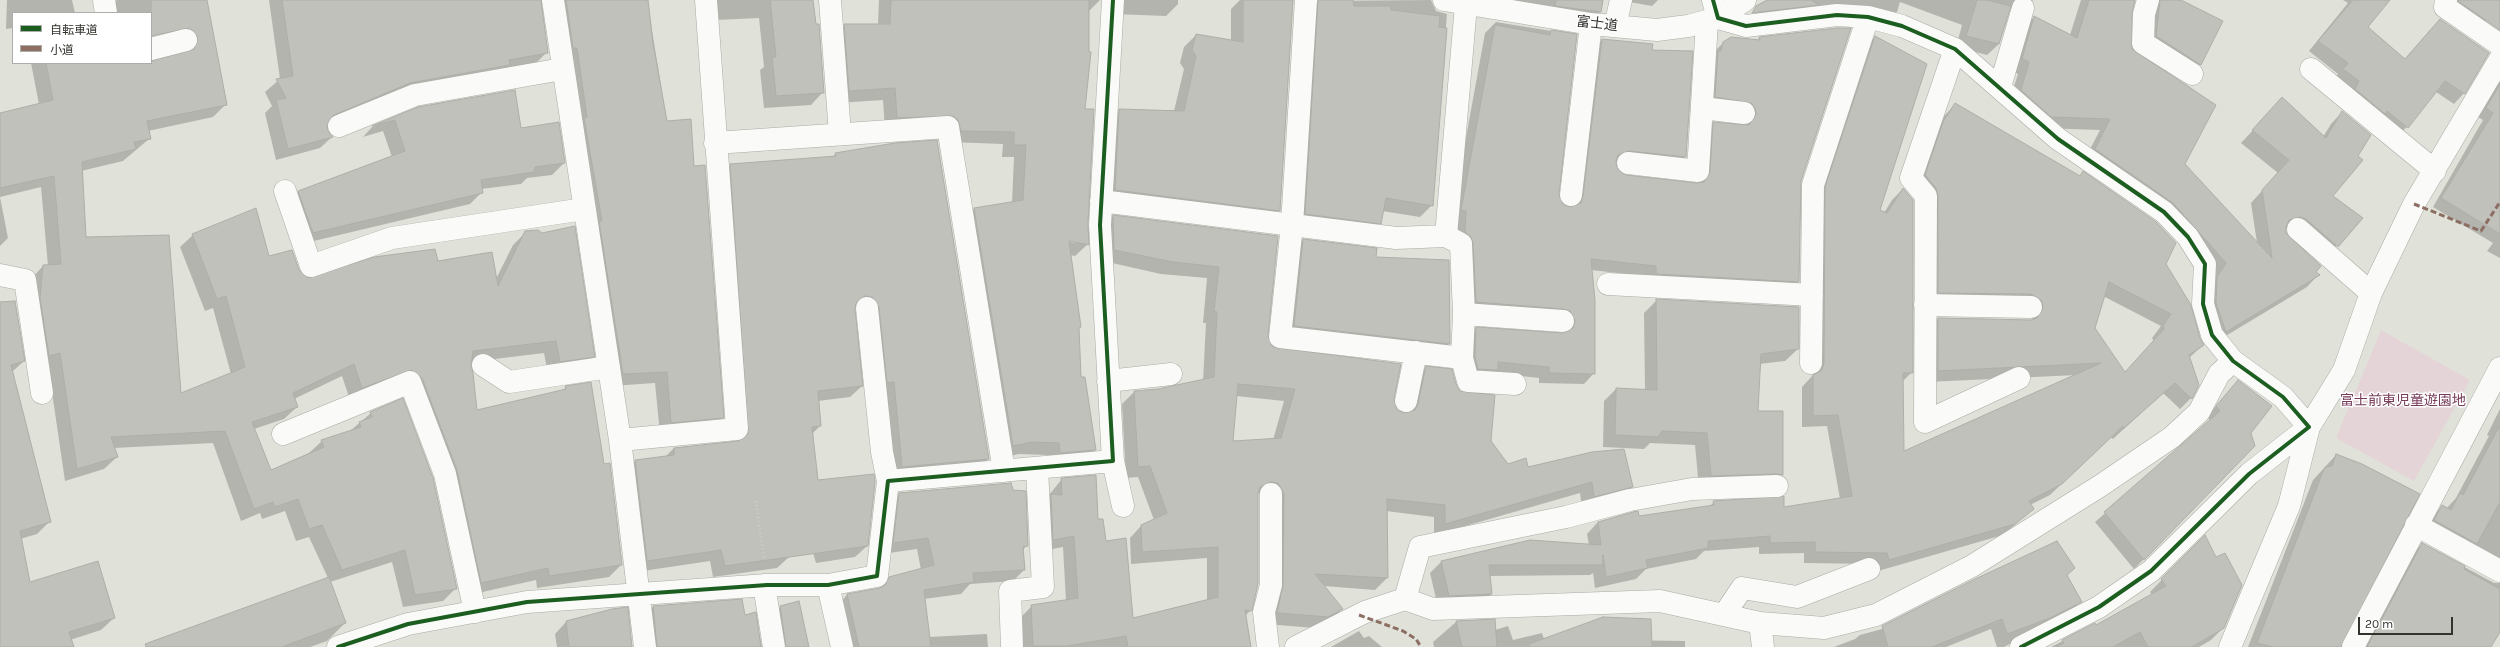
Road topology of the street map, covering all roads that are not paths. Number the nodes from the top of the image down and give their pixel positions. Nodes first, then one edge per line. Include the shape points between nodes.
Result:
1 (104, 0) edge
2 (553, 0) edge
3 (706, 0) edge
4 (830, 0) edge
5 (1113, 0) edge
6 (1306, 0) edge
7 (1621, 0) edge
8 (1745, 0) edge
9 (2148, 0) edge
10 (2446, 0) edge
11 (1450, 1) edge
12 (1506, 5) edge
13 (2023, 8) dead end
14 (106, 12) edge
15 (1712, 13) edge
16 (1868, 17) junction
17 (1591, 24) junction
18 (1615, 26) junction
19 (186, 40) dead end
20 (2500, 45) edge
21 (152, 49) edge
22 (1955, 49) junction
23 (2500, 59) edge
24 (562, 69) junction
25 (2311, 69) dead end
26 (2192, 74) dead end
27 (2000, 87) junction
28 (1702, 108) junction
29 (1744, 113) dead end
30 (339, 126) dead end
31 (840, 134) junction
32 (715, 143) junction
33 (1628, 163) dead end
34 (2435, 171) junction
35 (285, 191) dead end
36 (1571, 196) dead end
37 (1101, 201) junction
38 (584, 208) junction
39 (1292, 225) junction
40 (2298, 229) dead end
41 (1446, 236) junction
42 (0, 275) edge
43 (1608, 284) dead end
44 (2371, 293) junction
45 (1812, 295) junction
46 (1925, 305) junction
47 (2031, 307) dead end
48 (867, 308) dead end
49 (1464, 314) junction
50 (1563, 321) dead end
51 (1416, 352) junction
52 (1462, 358) junction
53 (2233, 361) junction
54 (1811, 363) dead end
55 (483, 365) dead end
56 (609, 367) junction
57 (2500, 368) edge
58 (1171, 374) dead end
59 (2019, 378) dead end
60 (1108, 381) junction
61 (1516, 384) dead end
62 (42, 394) dead end
63 (1406, 401) dead end
64 (2309, 427) junction
65 (283, 434) dead end
66 (620, 440) junction
67 (1113, 461) junction
68 (1037, 469) junction
69 (1004, 471) junction
70 (888, 481) junction
71 (1777, 486) dead end
72 (1271, 494) dead end
73 (1123, 506) dead end
74 (2416, 525) junction
75 (1869, 569) dead end
76 (2500, 571) edge
77 (766, 585) junction
78 (828, 585) junction
79 (639, 593) junction
80 (1405, 599) junction
81 (475, 612) junction
82 (1724, 615) junction
83 (1760, 623) junction
84 (338, 647) edge
85 (645, 647) edge
86 (774, 647) edge
87 (842, 647) edge
88 (1012, 647) edge
89 (1268, 647) edge
90 (1296, 647) edge
91 (1763, 647) edge
92 (2021, 647) edge
93 (2230, 647) edge
94 (2353, 647) edge

1 - 14 street
2 - 24 street
3 - 32 street
4 - 31 street
5 - 37 street
6 - 39 street
7 - 18 street
8 - 15 street, 富士道
9 - 26 street via 2144,14 2143,43
10 - 20 street via 2445,6
11 - 12 street, 富士道
11 - 41 street
12 - 17 street, 富士道
13 - 27 street
15 - 16 street via 1746,26 1837,15
15 - 18 street, 富士道 via 1657,30
15 - 28 street
16 - 22 street via 1902,26
16 - 45 street via 1812,185
17 - 18 street, 富士道
17 - 36 street
19 - 21 street
22 - 27 street
22 - 46 street via 1911,178 1926,196
23 - 34 street
24 - 30 street via 415,95
24 - 38 street
25 - 34 street
27 - 53 street via 2058,139 2164,212 2188,237 2205,264 2203,304 2212,335
28 - 29 street
28 - 33 street via 1698,171
31 - 32 street
31 - 69 street via 948,127
32 - 66 street via 737,429
34 - 44 street via 2414,204
35 - 38 street via 311,266 392,238
37 - 39 street
37 - 60 street
38 - 56 street
39 - 41 street via 1396,238
39 - 51 street via 1280,337
40 - 44 street
41 - 49 street via 1460,244
42 - 62 street via 25,280
43 - 45 street
44 - 64 street via 2344,370
45 - 54 street
46 - 47 street
46 - 59 street via 1925,422
48 - 70 street via 882,452
49 - 50 street
49 - 52 street
51 - 52 street
51 - 63 street
52 - 61 street via 1468,381
53 - 64 street via 2283,397
53 - 83 street via 2219,374 2199,412 2172,437 2100,486 1972,566 1876,615 1824,628
55 - 56 street via 509,382
56 - 66 street
57 - 74 street
58 - 60 street
60 - 67 street
64 - 92 street via 2249,474 2151,571 2099,607
64 - 93 street via 2289,506
65 - 81 street via 410,382 445,474
66 - 79 street
67 - 68 street
67 - 73 street
68 - 69 street
68 - 88 street via 1044,587 1010,591
69 - 70 street
70 - 78 street via 877,576
71 - 80 street via 1692,489 1420,547
72 - 89 street via 1271,585 1264,612
74 - 76 street
74 - 94 street
75 - 82 street via 1797,597 1742,588
77 - 78 street
77 - 79 street
77 - 86 street
78 - 87 street
79 - 81 street via 527,602
79 - 85 street
80 - 82 street via 1433,609 1660,601
80 - 90 street via 1365,612
81 - 84 street via 408,624
82 - 83 street
83 - 91 street

